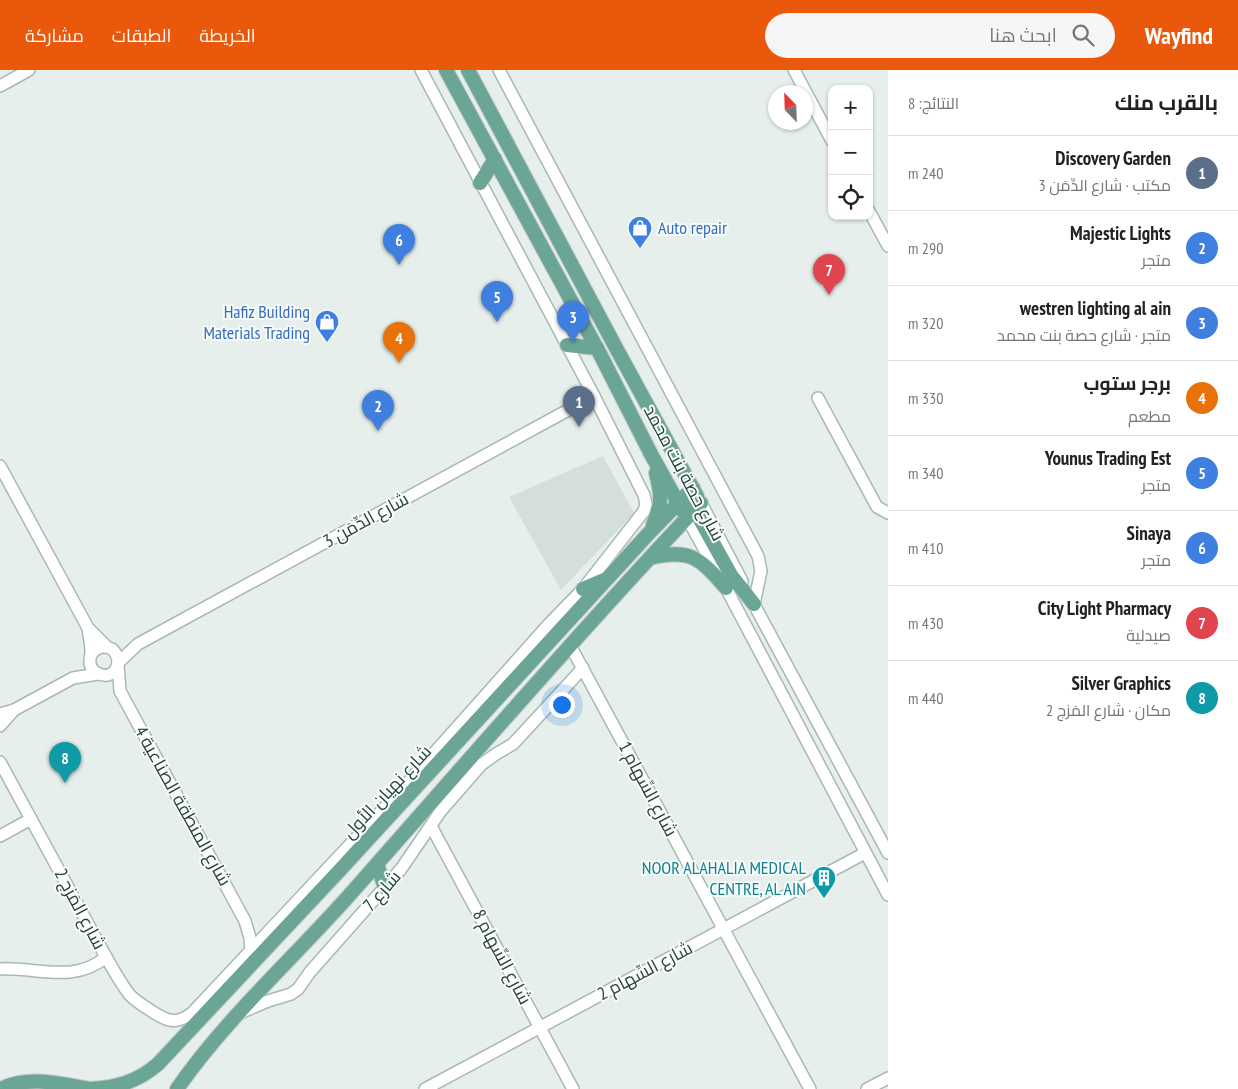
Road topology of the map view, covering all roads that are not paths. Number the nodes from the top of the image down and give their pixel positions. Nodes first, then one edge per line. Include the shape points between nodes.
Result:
1 (29, 70) edge
2 (421, 70) edge
3 (446, 70) edge
4 (468, 70) edge
5 (499, 70) edge
6 (794, 70) edge
7 (0, 86) edge
8 (828, 134) edge
9 (495, 159) junction
10 (480, 183) junction
11 (873, 218) edge
12 (888, 246) edge
13 (566, 345) junction
14 (597, 348) junction
15 (594, 396) junction
16 (818, 398) dead end
17 (626, 404) junction
18 (652, 456) junction
19 (0, 466) edge
20 (686, 496) junction
21 (694, 511) junction
22 (888, 513) edge
23 (650, 532) junction
24 (650, 558) junction
25 (607, 579) junction
26 (726, 588) junction
27 (583, 589) junction
28 (754, 604) junction
29 (88, 628) junction
30 (138, 644) junction
31 (108, 647) junction
32 (571, 647) junction
33 (91, 656) junction
34 (118, 664) junction
35 (583, 668) junction
36 (99, 674) junction
37 (74, 678) junction
38 (120, 691) junction
39 (14, 710) junction
40 (0, 714) edge
41 (0, 726) edge
42 (0, 762) edge
43 (31, 819) junction
44 (431, 826) junction
45 (0, 836) edge
46 (865, 852) junction
47 (888, 853) edge
48 (377, 864) junction
49 (385, 888) junction
50 (888, 895) edge
51 (245, 921) junction
52 (274, 925) junction
53 (724, 929) junction
54 (251, 950) junction
55 (106, 957) junction
56 (0, 969) edge
57 (240, 1013) junction
58 (190, 1015) junction
59 (540, 1028) junction
60 (175, 1047) junction
61 (888, 1078) edge
62 (0, 1079) edge
63 (27, 1081) junction
64 (1, 1089) edge
65 (89, 1089) edge
66 (177, 1089) edge
67 (425, 1089) edge
68 (573, 1089) edge
69 (810, 1089) edge
70 (868, 1089) edge

1 - 7 street
2 - 10 street
3 - 9 main road, شارع حصة بنت محمد
4 - 20 main road, شارع حصة بنت محمد via 615,346
5 - 28 street via 758,556 761,571
6 - 8 street
9 - 10 main road
9 - 14 main road, شارع حصة بنت محمد
10 - 13 street
11 - 12 street
13 - 14 main road
13 - 15 street
14 - 17 main road, شارع حصة بنت محمد
15 - 27 street via 646,504 642,514
15 - 30 street, شارع الدِّمَن 3
16 - 22 street via 877,507
17 - 18 main road, شارع حصة بنت محمد
17 - 20 main road via 644,421
18 - 20 main road, شارع حصة بنت محمد
18 - 23 main road via 661,497
19 - 29 street
20 - 21 main road, شارع حصة بنت محمد
20 - 21 main road via 687,505
20 - 23 main road, شارع نهيان الأول
21 - 24 main road
21 - 26 street, شارع حصة بنت محمد
21 - 28 main road via 731,576
23 - 25 main road, شارع نهيان الأول
24 - 26 main road via 677,554 690,556 701,562
24 - 32 main road
25 - 27 main road
25 - 60 main road, شارع نهيان الأول
26 - 46 street, شارع حصة بنت محمد
27 - 52 street
28 - 47 street
29 - 31 street
29 - 33 street
30 - 31 street, شارع الدِّمَن 3
30 - 34 street, شارع الدِّمَن 3
31 - 33 street via 98,648
31 - 34 street via 117,654
32 - 35 street, شارع السِّهام 1
32 - 48 main road
33 - 36 street via 90,665
33 - 37 street
34 - 36 street via 111,674
34 - 38 street, شارع المنطقة الصناعية 4
35 - 44 street, شارع 7 via 516,741 482,764
35 - 53 street, شارع السِّهام 1
36 - 37 street
36 - 38 street, شارع المنطقة الصناعية 4
37 - 39 street
38 - 51 street, شارع المنطقة الصناعية 4
39 - 40 street
39 - 41 street
42 - 43 street, شارع المَزج 2
43 - 45 street
43 - 55 street, شارع المَزج 2
44 - 49 street, شارع 7
44 - 59 street, شارع السِّهام 8
46 - 50 street, شارع حصة بنت محمد
46 - 53 street, شارع السِّهام 2
48 - 49 main road
48 - 57 main road
49 - 57 street, شارع 7 via 298,989
51 - 52 street via 256,928
51 - 54 street, شارع المنطقة الصناعية 4
52 - 54 street
53 - 59 street, شارع السِّهام 2
53 - 69 street, شارع السِّهام 1
54 - 58 street
55 - 56 street via 74,973
55 - 58 street, شارع المَزج 2 via 136,1000 165,1020 180,1020
57 - 66 main road
58 - 60 main road
59 - 67 street, شارع السِّهام 2
59 - 68 street, شارع السِّهام 8
60 - 65 main road, شارع نهيان الأول via 137,1079 114,1087
61 - 70 street
62 - 63 main road, شارع نهيان الأول
63 - 64 main road
63 - 65 main road, شارع نهيان الأول

